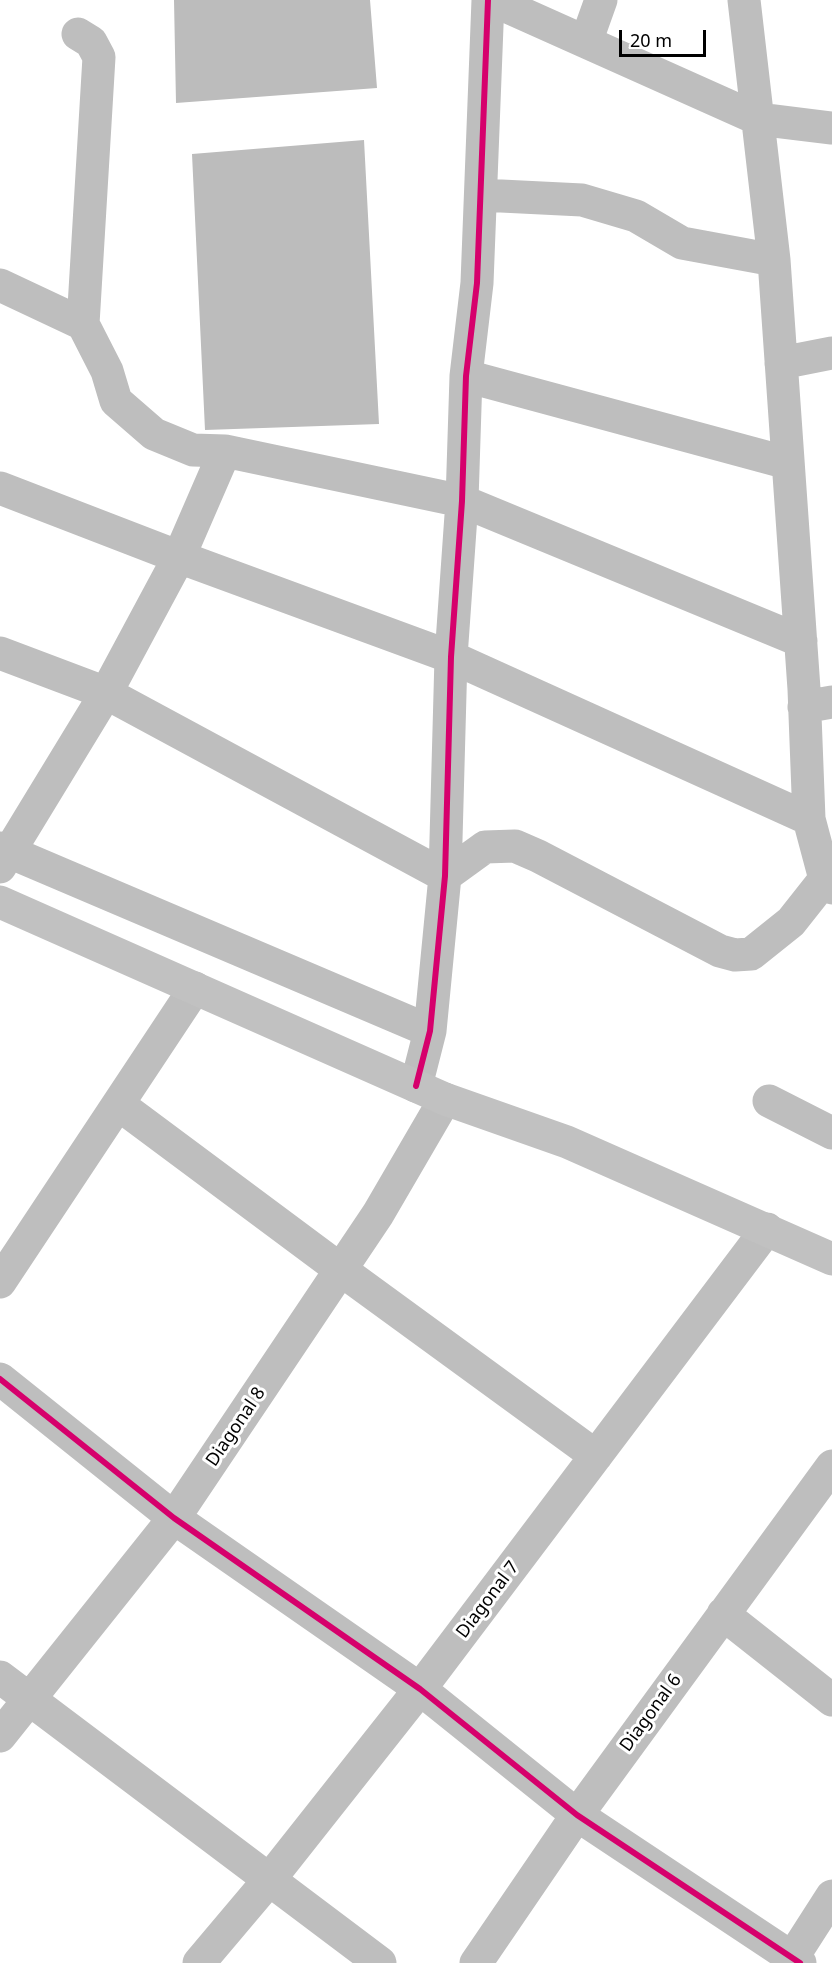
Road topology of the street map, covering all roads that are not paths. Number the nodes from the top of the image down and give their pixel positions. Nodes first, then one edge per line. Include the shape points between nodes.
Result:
1 (490, 0) edge
2 (601, 0) edge
3 (744, 0) edge
4 (78, 34) dead end
5 (586, 42) junction
6 (758, 119) junction
7 (832, 128) edge
8 (481, 195) junction
9 (774, 260) junction
10 (0, 285) edge
11 (83, 324) junction
12 (832, 353) edge
13 (781, 363) junction
14 (466, 376) junction
15 (225, 451) junction
16 (788, 463) junction
17 (0, 488) edge
18 (462, 501) junction
19 (179, 557) junction
20 (801, 641) junction
21 (0, 653) edge
22 (451, 657) junction
23 (106, 693) junction
24 (818, 704) edge
25 (809, 819) junction
26 (3, 856) edge
27 (445, 876) junction
28 (829, 884) edge
29 (0, 902) edge
30 (195, 988) junction
31 (430, 1031) junction
32 (430, 1093) junction
33 (769, 1101) dead end
34 (118, 1104) junction
35 (832, 1133) edge
36 (767, 1229) junction
37 (832, 1259) edge
38 (341, 1270) junction
39 (0, 1282) edge
40 (0, 1379) edge
41 (596, 1456) junction
42 (832, 1467) edge
43 (174, 1518) junction
44 (723, 1614) junction
45 (0, 1677) edge
46 (420, 1689) junction
47 (832, 1700) edge
48 (29, 1701) junction
49 (0, 1736) edge
50 (577, 1815) junction
51 (269, 1880) junction
52 (832, 1896) edge
53 (794, 1961) edge
54 (199, 1963) edge
55 (380, 1963) edge
56 (476, 1963) edge

1 - 5 street
1 - 8 street, Diagonal 8
2 - 5 street
3 - 6 street
4 - 11 street via 91,42 99,57
5 - 6 street
6 - 7 street
6 - 9 street
8 - 9 street via 582,200 636,216 682,243
8 - 14 street, Diagonal 8 via 477,283
9 - 13 street
10 - 11 street
11 - 15 street via 116,401 154,434 193,450
12 - 13 street
13 - 16 street
14 - 16 street
14 - 18 street, Diagonal 8
15 - 18 street
15 - 19 street
16 - 20 street
17 - 19 street
18 - 20 street
18 - 22 street, Diagonal 8
19 - 22 street
19 - 23 street
20 - 24 street
21 - 23 street
22 - 25 street
22 - 27 street, Diagonal 8
23 - 26 street
23 - 27 street
24 - 25 street
25 - 28 street
26 - 31 street
27 - 28 street via 485,847 515,846 720,951 735,955 751,954
27 - 31 street, Diagonal 8
29 - 30 main road
30 - 32 main road
30 - 34 street
31 - 32 street, Diagonal 8
32 - 36 main road via 567,1142
32 - 38 street, Diagonal 8 via 378,1214
33 - 35 street
34 - 38 street
34 - 39 street
36 - 37 main road
36 - 41 street, Diagonal 7
38 - 41 street
38 - 43 street, Diagonal 8
40 - 43 street
41 - 46 street, Diagonal 7
42 - 44 street, Diagonal 6
43 - 46 street
43 - 48 street, Diagonal 8
44 - 47 street
44 - 50 street, Diagonal 6
45 - 48 street
46 - 50 street
46 - 51 street, Diagonal 7
48 - 49 street, Diagonal 8
48 - 51 street
50 - 53 street
50 - 56 street, Diagonal 6
51 - 54 street, Diagonal 7
51 - 55 street
52 - 53 street

